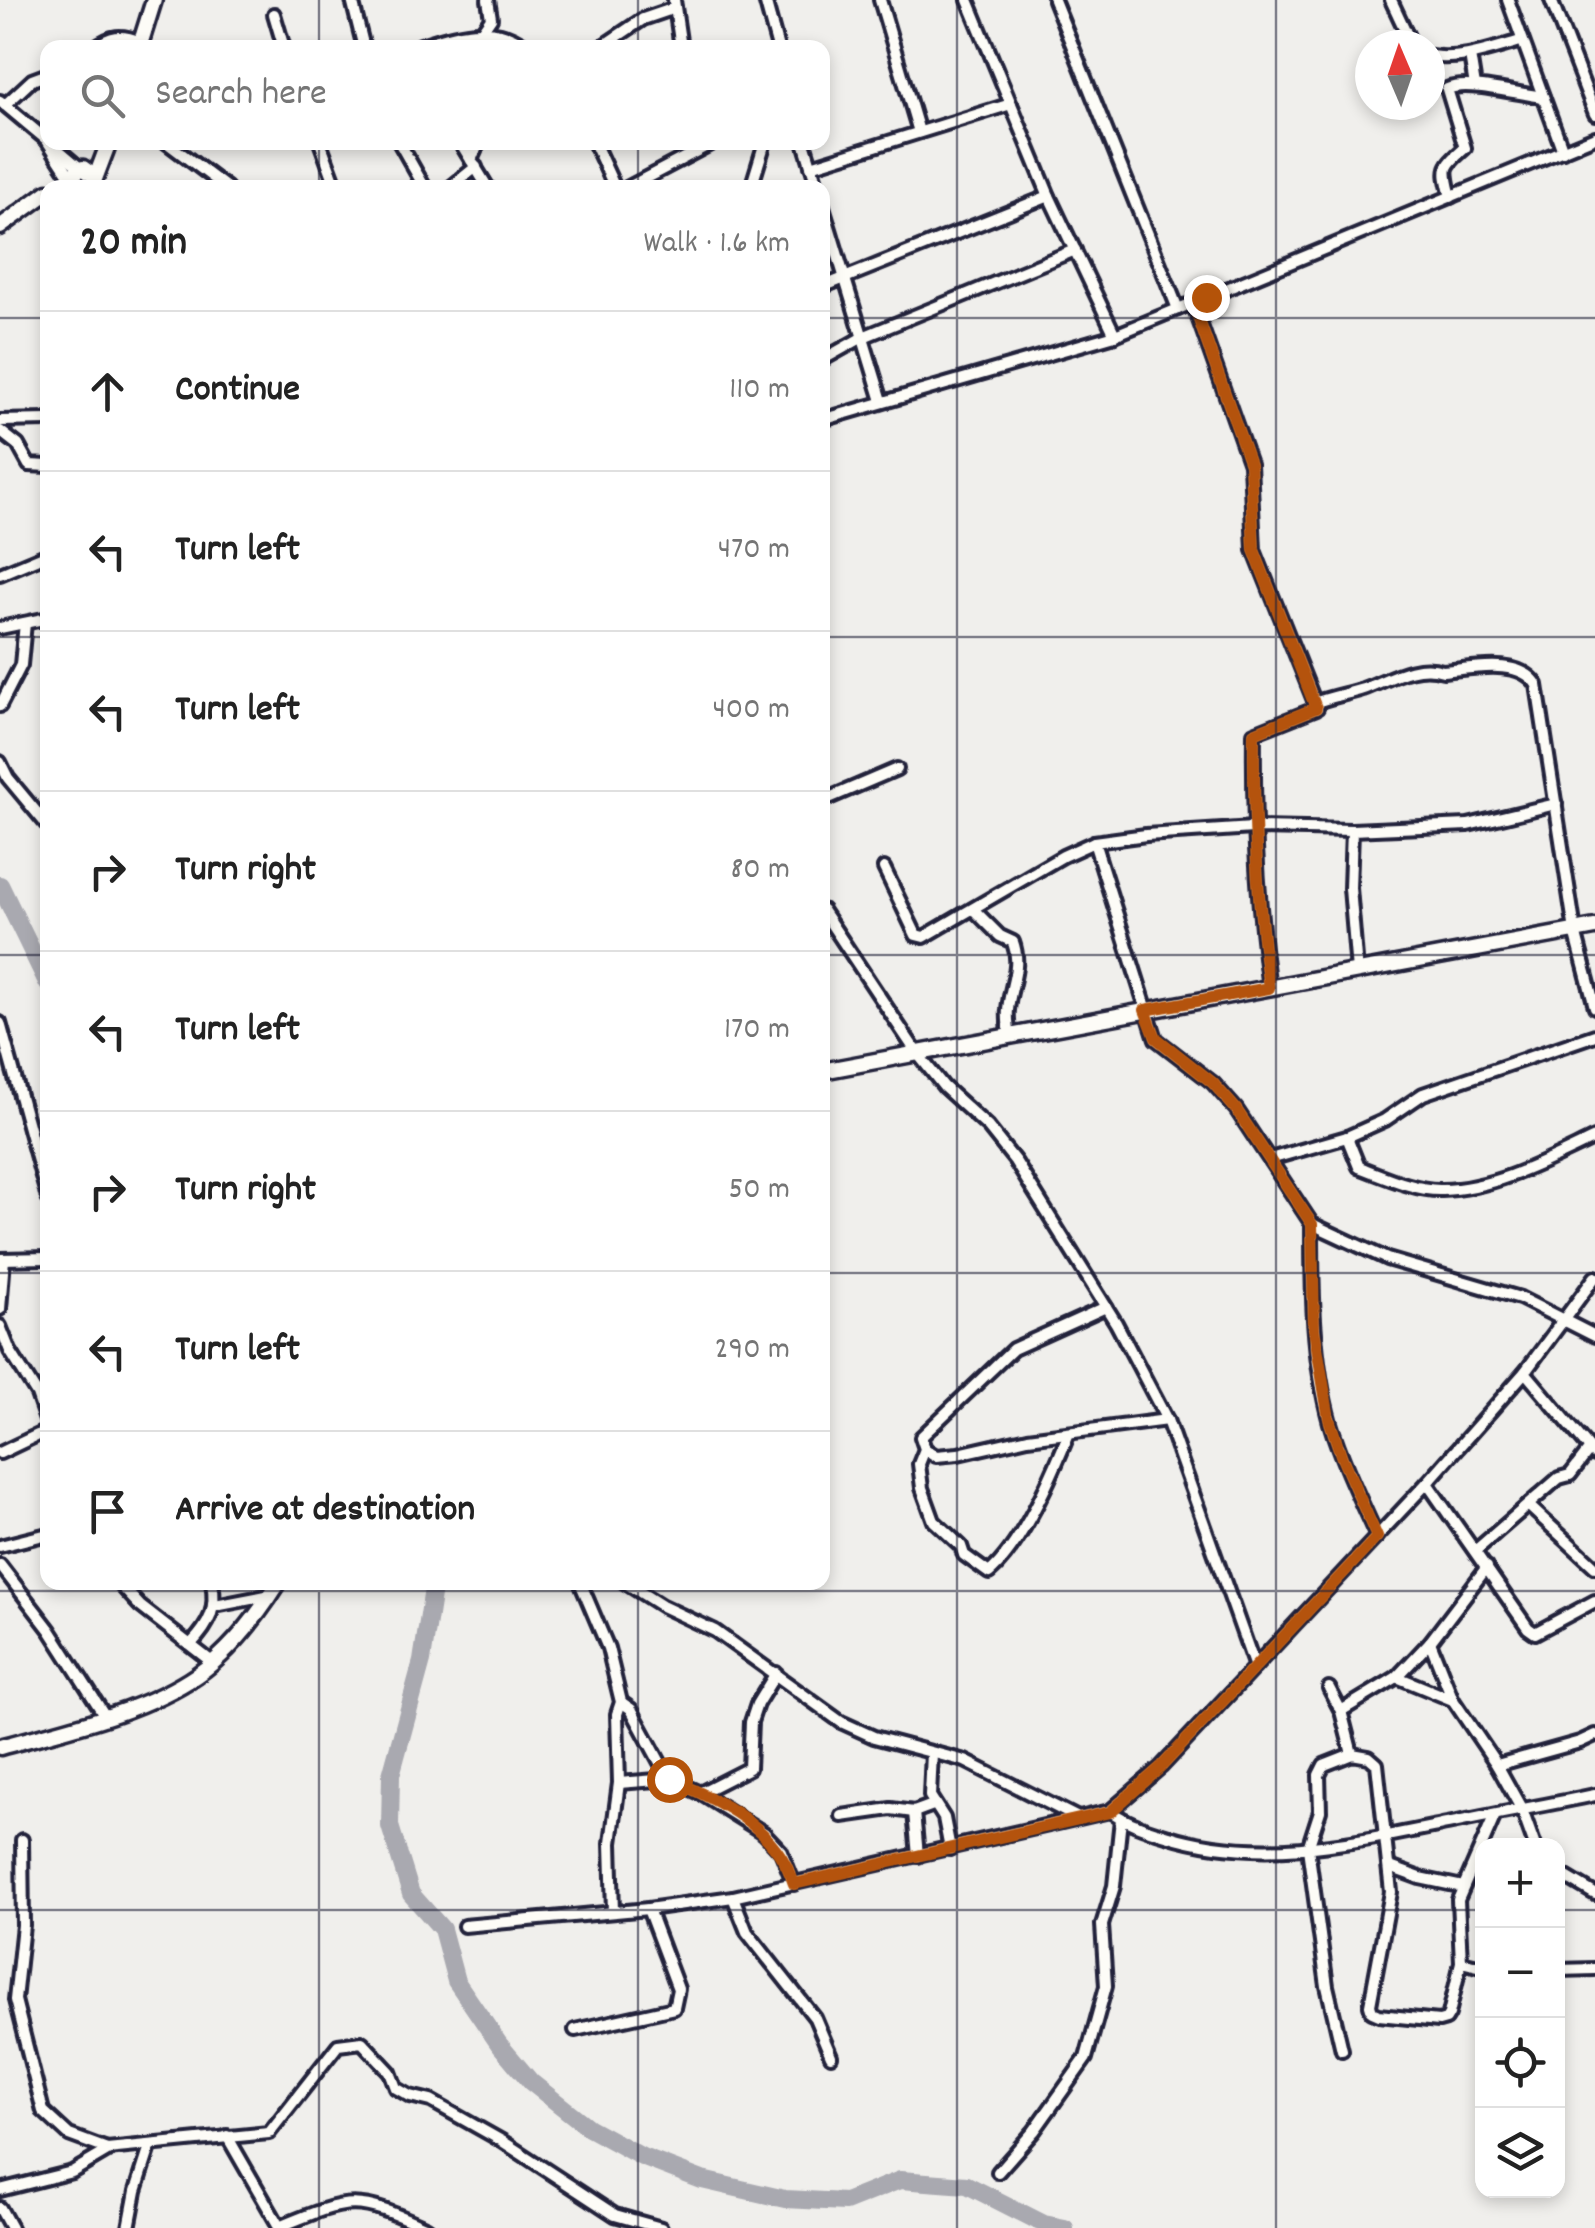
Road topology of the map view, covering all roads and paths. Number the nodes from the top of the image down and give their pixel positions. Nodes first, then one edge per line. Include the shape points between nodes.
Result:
1 (154, 0) edge
2 (352, 0) edge
3 (488, 0) edge
4 (765, 0) edge
5 (880, 0) edge
6 (968, 0) edge
7 (1054, 0) edge
8 (1391, 0) edge
9 (1508, 0) edge
10 (1551, 0) edge
11 (675, 4) edge
12 (274, 14) dead end
13 (1405, 30) edge
14 (482, 32) junction
15 (104, 40) edge
16 (129, 40) edge
17 (142, 40) edge
18 (282, 40) edge
19 (362, 40) edge
20 (438, 40) edge
21 (518, 40) edge
22 (612, 40) edge
23 (680, 40) edge
24 (776, 40) edge
25 (1521, 41) junction
26 (1470, 55) junction
27 (1445, 59) edge
28 (40, 77) edge
29 (1476, 86) junction
30 (1542, 98) junction
31 (2, 102) edge
32 (1012, 104) junction
33 (1595, 114) edge
34 (919, 132) junction
35 (40, 135) edge
36 (1595, 137) edge
37 (55, 150) edge
38 (101, 150) edge
39 (106, 150) edge
40 (177, 150) edge
41 (323, 150) edge
42 (404, 150) edge
43 (465, 150) edge
44 (478, 150) edge
45 (598, 150) edge
46 (699, 150) edge
47 (762, 150) edge
48 (806, 150) edge
49 (1563, 152) junction
50 (474, 164) junction
51 (811, 166) junction
52 (75, 175) edge
53 (96, 180) edge
54 (217, 180) edge
55 (333, 180) edge
56 (421, 180) edge
57 (458, 180) edge
58 (483, 180) edge
59 (611, 180) edge
60 (642, 180) edge
61 (753, 180) edge
62 (815, 180) edge
63 (1049, 196) junction
64 (1450, 197) junction
65 (40, 198) edge
66 (40, 208) edge
67 (16, 215) junction
68 (0, 227) edge
69 (830, 229) edge
70 (1075, 250) junction
71 (844, 275) junction
72 (830, 283) edge
73 (1193, 303) junction
74 (1178, 309) junction
75 (1115, 335) junction
76 (863, 338) junction
77 (830, 356) edge
78 (882, 401) junction
79 (830, 417) edge
80 (40, 420) edge
81 (0, 421) edge
82 (0, 431) edge
83 (40, 466) edge
84 (40, 557) edge
85 (0, 574) edge
86 (40, 620) edge
87 (25, 623) junction
88 (0, 628) edge
89 (1314, 702) junction
90 (0, 706) edge
91 (0, 762) edge
92 (897, 769) dead end
93 (830, 798) edge
94 (1556, 804) junction
95 (40, 816) edge
96 (1253, 828) junction
97 (1352, 830) junction
98 (1094, 842) junction
99 (884, 868) dead end
100 (974, 910) junction
101 (830, 925) edge
102 (1595, 927) edge
103 (1575, 931) junction
104 (1357, 971) junction
105 (1269, 988) junction
106 (1595, 1007) edge
107 (1145, 1010) junction
108 (0, 1027) edge
109 (1595, 1035) edge
110 (1008, 1036) junction
111 (917, 1053) junction
112 (830, 1069) edge
113 (1347, 1137) junction
114 (1595, 1138) edge
115 (1270, 1159) junction
116 (40, 1170) edge
117 (1312, 1224) junction
118 (40, 1258) edge
119 (2, 1259) edge
120 (1595, 1277) edge
121 (1106, 1307) junction
122 (0, 1309) edge
123 (1565, 1319) junction
124 (0, 1326) edge
125 (1595, 1336) edge
126 (1525, 1372) junction
127 (40, 1403) edge
128 (1166, 1420) junction
129 (40, 1432) edge
130 (1068, 1432) junction
131 (925, 1449) junction
132 (1593, 1452) edge
133 (0, 1453) edge
134 (1427, 1484) junction
135 (1529, 1506) junction
136 (40, 1536) edge
137 (1377, 1537) junction
138 (0, 1546) edge
139 (1475, 1551) junction
140 (0, 1565) edge
141 (1595, 1567) edge
142 (1486, 1568) junction
143 (125, 1590) edge
144 (213, 1590) edge
145 (271, 1590) edge
146 (274, 1590) edge
147 (583, 1590) edge
148 (637, 1590) edge
149 (1595, 1601) edge
150 (215, 1606) junction
151 (1430, 1642) junction
152 (191, 1644) junction
153 (212, 1662) junction
154 (1255, 1667) junction
155 (776, 1673) junction
156 (1397, 1677) junction
157 (1329, 1688) dead end
158 (1453, 1700) junction
159 (620, 1702) junction
160 (1340, 1711) junction
161 (105, 1716) junction
162 (1595, 1735) edge
163 (0, 1747) edge
164 (932, 1752) junction
165 (1352, 1754) junction
166 (1497, 1765) junction
167 (669, 1779) junction
168 (619, 1783) junction
169 (700, 1792) junction
170 (1595, 1795) edge
171 (933, 1805) junction
172 (1522, 1810) junction
173 (914, 1812) junction
174 (1110, 1812) junction
175 (1495, 1815) junction
176 (842, 1816) dead end
177 (1077, 1818) junction
178 (1122, 1820) junction
179 (1386, 1837) junction
180 (1532, 1838) edge
181 (22, 1840) dead end
182 (1308, 1848) junction
183 (950, 1849) junction
184 (918, 1856) junction
185 (1390, 1867) junction
186 (1565, 1876) edge
187 (794, 1884) junction
188 (1463, 1888) junction
189 (1595, 1894) edge
190 (733, 1897) junction
191 (648, 1910) junction
192 (613, 1912) junction
193 (464, 1926) dead end
194 (1461, 1962) junction
195 (1475, 1965) edge
196 (1565, 1970) edge
197 (1595, 1970) edge
198 (15, 2000) junction
199 (0, 2002) edge
200 (574, 2030) dead end
201 (1342, 2050) dead end
202 (831, 2056) dead end
203 (227, 2136) junction
204 (150, 2147) junction
205 (112, 2148) junction
206 (998, 2172) dead end
207 (0, 2190) edge
208 (0, 2208) edge
209 (615, 2215) junction
210 (279, 2227) edge
211 (11, 2228) edge
212 (129, 2228) edge
213 (427, 2228) edge
214 (610, 2228) edge
215 (661, 2228) edge

1 - 17 main road
2 - 19 street
3 - 14 street via 492,18
4 - 24 street
5 - 34 street
6 - 32 street
7 - 74 street
8 - 13 street
9 - 25 street
10 - 33 street
11 - 22 street
11 - 23 street
12 - 18 street
14 - 20 street
14 - 21 street
15 - 16 street via 118,35
25 - 26 street
25 - 30 street
26 - 27 street
26 - 29 street
28 - 31 street
29 - 30 street
29 - 64 street via 1447,90 1465,148 1447,162
30 - 49 street
31 - 35 street
32 - 34 street
32 - 63 street
34 - 51 street
36 - 49 street
37 - 52 street
38 - 52 main road
39 - 53 main road
40 - 54 street
41 - 55 street
42 - 56 street
43 - 50 street
44 - 50 street
45 - 59 street
46 - 60 street
47 - 61 street
48 - 51 street
49 - 64 street
50 - 57 street
50 - 58 street
51 - 62 street
63 - 70 street
63 - 71 street
64 - 73 street
65 - 67 main road
66 - 67 main road
67 - 68 main road
69 - 71 street
70 - 75 street
70 - 76 street
71 - 72 street
71 - 76 street
73 - 74 street
73 - 89 street via 1250,464 1254,550
74 - 75 street
75 - 78 street
76 - 77 street
76 - 78 street
78 - 79 street
80 - 81 street
82 - 83 street via 18,444 29,465
84 - 85 street
86 - 87 street
87 - 88 street
87 - 90 street via 21,665
89 - 94 street via 1412,670 1527,673 1537,685
89 - 96 street via 1315,711 1254,733
91 - 95 street
92 - 93 street
94 - 97 street via 1468,826
94 - 103 street
96 - 97 street
96 - 98 street
96 - 105 street
97 - 104 street
98 - 100 street
98 - 107 street
99 - 100 street via 916,935 934,934
100 - 110 street via 1016,951
101 - 111 street
102 - 103 main road
103 - 104 main road
103 - 106 street
104 - 105 main road
105 - 107 main road
107 - 110 main road
107 - 115 street via 1156,1038 1213,1083
108 - 116 street
109 - 113 street via 1423,1094
110 - 111 main road
111 - 112 main road
111 - 121 street via 1015,1161
113 - 114 street via 1360,1167 1439,1190 1536,1166
113 - 115 street
115 - 117 street
117 - 123 street via 1387,1259 1520,1298
117 - 137 street via 1314,1329 1329,1419
118 - 119 street
119 - 122 street
120 - 123 street
121 - 128 street
121 - 131 street via 1013,1350 921,1437
123 - 125 street
123 - 126 street
124 - 127 street
126 - 132 street
126 - 134 street
128 - 130 street
128 - 154 street
129 - 133 street
130 - 131 street via 958,1454 936,1456
130 - 131 street via 1019,1535 990,1573 934,1520 920,1476
132 - 135 street
134 - 137 street
134 - 139 street
135 - 139 street
135 - 141 street
136 - 138 street
137 - 154 street
139 - 142 street
140 - 161 street
142 - 149 street via 1535,1632
142 - 151 street
143 - 152 street
144 - 150 street
145 - 150 street
146 - 153 main road
147 - 159 street via 608,1648
148 - 155 street via 716,1630
150 - 152 street
151 - 156 street
151 - 158 street
152 - 153 street
153 - 161 main road via 166,1692
154 - 174 street
155 - 164 street via 842,1722
155 - 169 street via 756,1704 749,1768
156 - 158 street
156 - 160 street
157 - 160 street
158 - 166 street
159 - 167 street via 631,1709
159 - 168 street
160 - 165 street
161 - 163 main road
162 - 166 street
164 - 171 street
164 - 177 street via 965,1761
165 - 179 street via 1377,1764
165 - 182 street via 1320,1770 1320,1811
166 - 172 street
167 - 168 street
167 - 169 street
168 - 192 street via 611,1843
169 - 187 street via 764,1833 781,1851
170 - 172 street
171 - 173 street
171 - 183 street via 944,1818
172 - 175 street
172 - 180 street
173 - 176 street
173 - 184 street
174 - 177 street
174 - 178 street
175 - 179 street
175 - 188 street
177 - 183 street
178 - 182 street via 1191,1844 1275,1852
178 - 206 street via 1102,1925 1106,1986 1086,2058
179 - 182 street
179 - 185 street
181 - 198 street via 24,1925
182 - 201 street
183 - 184 street
184 - 187 street
185 - 188 street
185 - 194 street via 1372,2012 1446,2020
186 - 189 street
187 - 190 street
188 - 194 street
190 - 191 street
190 - 202 street via 747,1932 815,2018
191 - 192 street
191 - 200 street via 678,1989 674,2008
192 - 193 street
194 - 195 street
196 - 197 street
198 - 199 street
198 - 205 street via 43,2111 69,2135
203 - 204 street
203 - 209 street via 269,2133 338,2044 362,2042 396,2088 488,2133
203 - 210 street
204 - 205 street
204 - 212 street
205 - 207 street via 72,2172
208 - 211 street
209 - 214 street
209 - 215 street
210 - 213 street via 338,2204 374,2204

